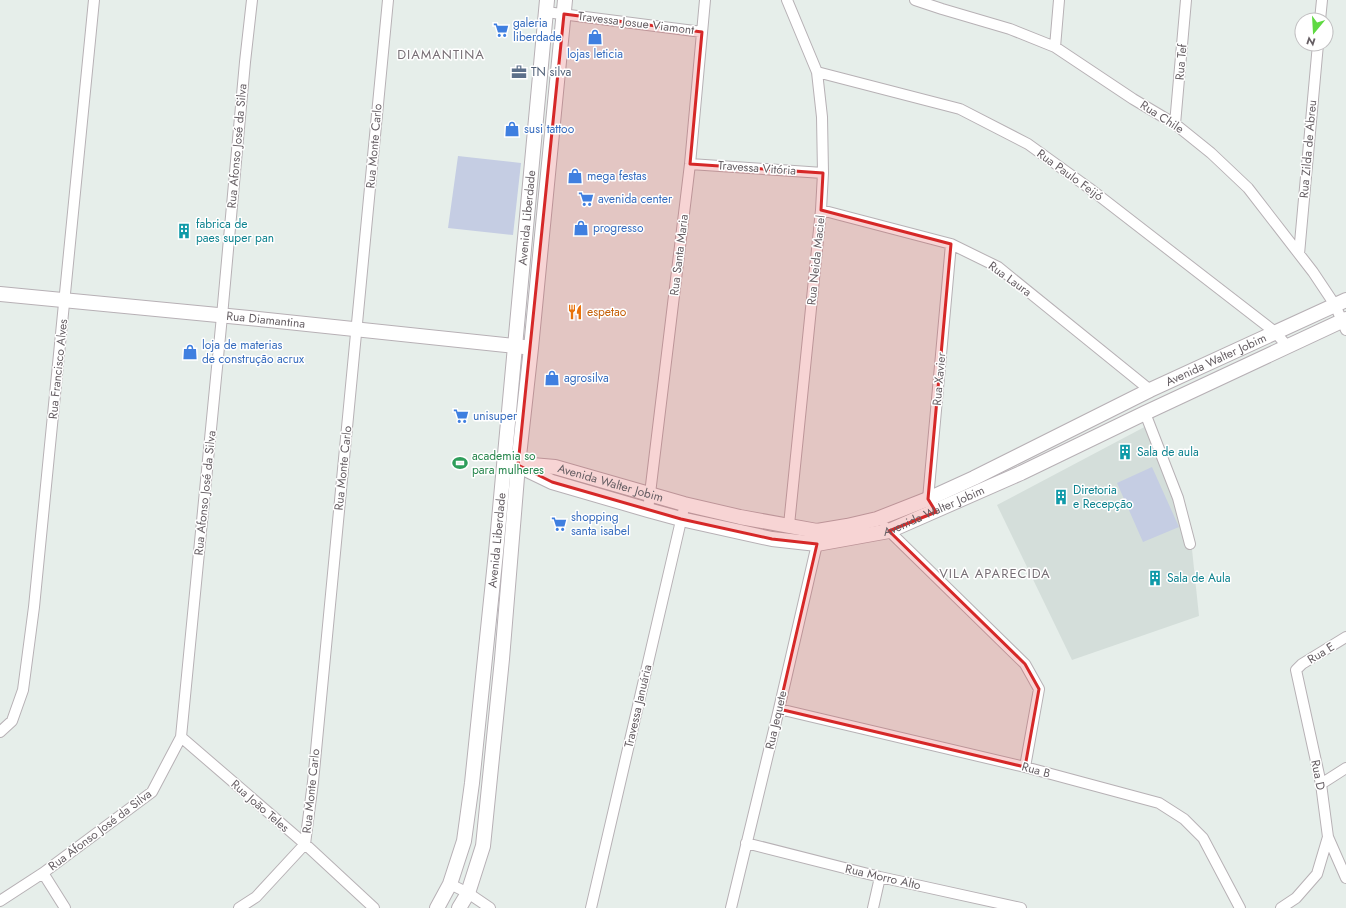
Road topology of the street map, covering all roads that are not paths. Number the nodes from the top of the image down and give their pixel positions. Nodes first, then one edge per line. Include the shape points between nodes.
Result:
1 (94, 0) edge
2 (252, 0) edge
3 (388, 0) edge
4 (705, 0) edge
5 (787, 0) edge
6 (915, 0) edge
7 (1059, 0) edge
8 (1186, 0) edge
9 (1322, 0) edge
10 (546, 6) edge
11 (564, 7) edge
12 (1321, 12) edge
13 (702, 32) junction
14 (1055, 47) junction
15 (1317, 52) edge
16 (817, 72) junction
17 (1176, 124) junction
18 (690, 164) junction
19 (823, 173) junction
20 (821, 210) junction
21 (951, 244) junction
22 (1299, 254) junction
23 (0, 294) edge
24 (65, 300) junction
25 (1340, 303) edge
26 (222, 316) junction
27 (1345, 323) edge
28 (357, 329) junction
29 (1275, 332) junction
30 (515, 346) junction
31 (1287, 346) junction
32 (531, 348) junction
33 (1150, 390) junction
34 (1145, 413) junction
35 (511, 464) junction
36 (650, 494) junction
37 (928, 498) junction
38 (684, 504) junction
39 (648, 510) junction
40 (936, 512) junction
41 (681, 519) junction
42 (877, 519) junction
43 (789, 526) junction
44 (889, 531) junction
45 (817, 537) junction
46 (1190, 544) dead end
47 (496, 552) junction
48 (511, 553) junction
49 (1346, 637) edge
50 (1296, 670) joint
51 (779, 709) junction
52 (0, 732) edge
53 (181, 737) junction
54 (1025, 767) junction
55 (1346, 768) edge
56 (1321, 784) junction
57 (1328, 837) junction
58 (305, 844) junction
59 (746, 844) junction
60 (42, 873) junction
61 (880, 877) junction
62 (1346, 878) edge
63 (450, 884) junction
64 (468, 893) junction
65 (0, 901) edge
66 (1015, 907) edge
67 (65, 908) edge
68 (239, 908) edge
69 (374, 908) edge
70 (437, 908) edge
71 (459, 908) edge
72 (490, 908) edge
73 (591, 908) edge
74 (731, 908) edge
75 (873, 908) edge
76 (1240, 908) edge
77 (1281, 908) edge

1 - 24 street, Rua Francisco Alves
2 - 26 street, Rua Afonso José da Silva
3 - 28 street, Rua Monte Carlo
4 - 13 street, Rua Santa Maria
5 - 16 street, Rua Neida Maciel
6 - 14 street, Rua Chile via 1010,29
7 - 14 street
8 - 17 street, Rua Tef
9 - 12 street
10 - 11 street, Travessa Josue Viamont
10 - 30 main road, Avenida Liberdade
11 - 13 street, Travessa Josue Viamont
11 - 32 main road, Avenida Liberdade
13 - 18 street, Rua Santa Maria
14 - 17 street, Rua Chile
15 - 22 street, Rua Zilda de Abreu
16 - 19 street, Rua Neida Maciel via 822,117
16 - 29 street, Rua Paulo Feijó via 960,109 1028,144
17 - 22 street, Rua Chile via 1248,188
18 - 19 street, Travessa Vitória
18 - 36 street, Rua Santa Maria
19 - 20 street, Rua Neida Maciel
20 - 21 street, Rua Laura
20 - 43 street, Rua Neida Maciel
21 - 33 street, Rua Laura via 998,267
21 - 37 street, Rua Xavier
22 - 25 street, Rua Chile
23 - 24 main road, Rua Diamantina
24 - 26 main road, Rua Diamantina
24 - 52 street, Rua Francisco Alves via 34,607 23,690 12,721
25 - 27 street, Rua Chile
25 - 29 main road, Avenida Walter Jobim
26 - 28 main road, Rua Diamantina
26 - 53 street, Rua Afonso José da Silva
27 - 31 main road, Avenida Walter Jobim
28 - 30 main road, Rua Diamantina
28 - 58 street, Rua Monte Carlo
29 - 31 street, Rua Paulo Feijó
29 - 33 main road, Avenida Walter Jobim
30 - 32 main road, Rua Diamantina
30 - 35 main road, Avenida Liberdade
31 - 34 main road, Avenida Walter Jobim
32 - 35 main road, Avenida Liberdade
33 - 37 main road, Avenida Walter Jobim via 974,478
34 - 40 main road, Avenida Walter Jobim
34 - 46 street via 1178,498
35 - 36 main road, Avenida Walter Jobim via 556,467
35 - 39 main road, Avenida Walter Jobim via 552,482
35 - 47 main road, Avenida Liberdade
35 - 48 main road, Avenida Liberdade
36 - 38 main road, Avenida Walter Jobim
36 - 39 street, Rua Santa Maria
37 - 40 street
37 - 42 main road, Avenida Walter Jobim
38 - 41 street, Travessa Januária
38 - 43 main road, Avenida Walter Jobim
39 - 41 main road, Avenida Walter Jobim
40 - 44 main road, Avenida Walter Jobim
41 - 45 main road, Avenida Walter Jobim via 772,539
41 - 73 street, Travessa Januária
42 - 44 street
42 - 45 main road, Avenida Walter Jobim
43 - 45 main road, Avenida Walter Jobim
44 - 45 main road, Avenida Walter Jobim
44 - 54 street via 1025,664 1039,689
45 - 51 street, Rua Jequete
47 - 48 main road
47 - 63 main road, Avenida Liberdade via 464,841
48 - 64 main road, Avenida Liberdade via 483,846
49 - 50 street, Rua E
50 - 56 street, Rua D
51 - 54 street, Rua B
51 - 59 street, Rua Jequete
53 - 58 street, Rua João Teles
53 - 60 street, Rua Afonso José da Silva via 152,792
54 - 76 street, Rua B via 1159,803 1184,819 1203,838
55 - 56 street
56 - 57 street, Rua D
57 - 62 street, Rua D
57 - 77 street via 1317,874 1296,898
58 - 68 street, Rua Monte Carlo via 256,897
58 - 69 street, Rua João Teles
59 - 61 street, Rua Morro Alto
59 - 74 street, Rua Jequete
60 - 65 street, Rua Afonso José da Silva
60 - 67 street
61 - 66 street, Rua Morro Alto
61 - 75 street
63 - 64 street
63 - 70 main road, Avenida Liberdade
64 - 71 main road, Avenida Liberdade
64 - 72 street

